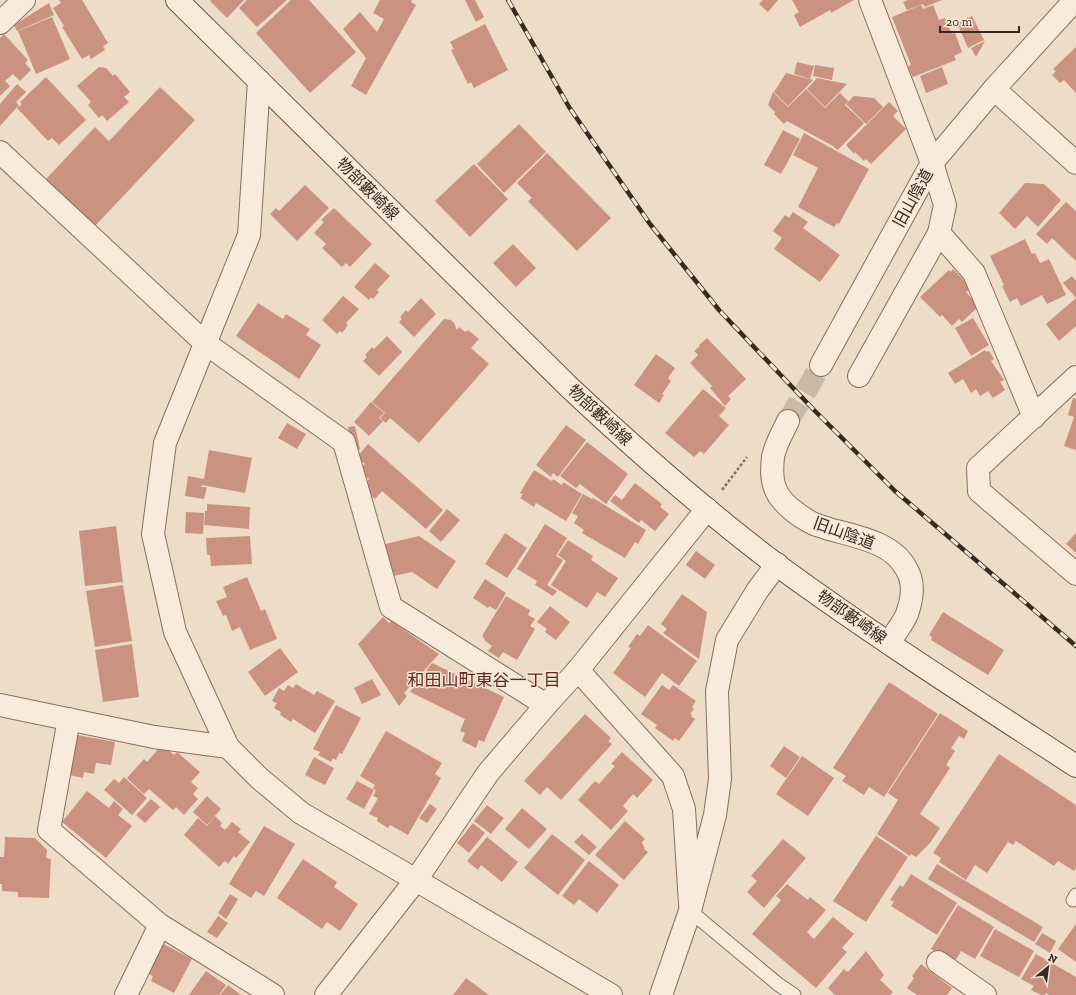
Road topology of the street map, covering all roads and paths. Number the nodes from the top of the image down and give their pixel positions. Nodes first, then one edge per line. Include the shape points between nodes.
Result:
1 (24, 0) edge
2 (177, 0) edge
3 (870, 0) edge
4 (1074, 1) edge
5 (0, 23) edge
6 (259, 81) junction
7 (994, 89) junction
8 (0, 152) edge
9 (1076, 163) edge
10 (932, 164) junction
11 (939, 233) junction
12 (205, 343) junction
13 (821, 365) tunnel mouth
14 (859, 376) dead end
15 (1076, 377) edge
16 (1034, 417) junction
17 (788, 421) tunnel mouth
18 (749, 455) dead end
19 (707, 509) junction
20 (777, 564) junction
21 (1076, 574) edge
22 (889, 643) junction
23 (578, 670) junction
24 (0, 705) edge
25 (546, 705) junction
26 (69, 719) junction
27 (228, 747) junction
28 (1076, 766) edge
29 (416, 880) junction
30 (690, 911) junction
31 (160, 925) junction
32 (938, 962) dead end
33 (126, 995) edge
34 (273, 995) edge
35 (326, 995) edge
36 (611, 995) edge
37 (661, 995) edge
38 (794, 995) edge
39 (985, 995) edge

1 - 5 street
2 - 6 street, 物部藪崎線
3 - 10 street, 旧山陰道
4 - 7 street
6 - 12 street via 250,235
6 - 19 street, 物部藪崎線 via 569,387
7 - 9 street
7 - 10 street
8 - 12 street
10 - 11 street via 945,205
10 - 13 street, 旧山陰道
11 - 14 street
11 - 16 street via 974,273
12 - 25 street via 344,442 391,607
12 - 27 street via 165,443 153,534 175,632
15 - 16 street
16 - 21 street via 978,468 979,492
17 - 22 street, 旧山陰道 via 773,456 773,478 781,498 789,507 815,524 873,542 889,550 902,560 910,574 912,595 906,616
18 - 19 path
19 - 20 street, 物部藪崎線
19 - 23 street
20 - 22 street, 物部藪崎線
20 - 30 street via 727,640 717,691 720,779 714,815
22 - 28 street, 物部藪崎線
23 - 25 street
23 - 30 street via 673,776 684,809
24 - 26 street
25 - 29 street via 488,773
26 - 27 street via 154,737
26 - 31 street via 49,830
27 - 29 street via 259,778 301,813
29 - 35 street
29 - 36 street
30 - 37 street
30 - 38 lane
31 - 33 street
31 - 34 street
32 - 39 street

